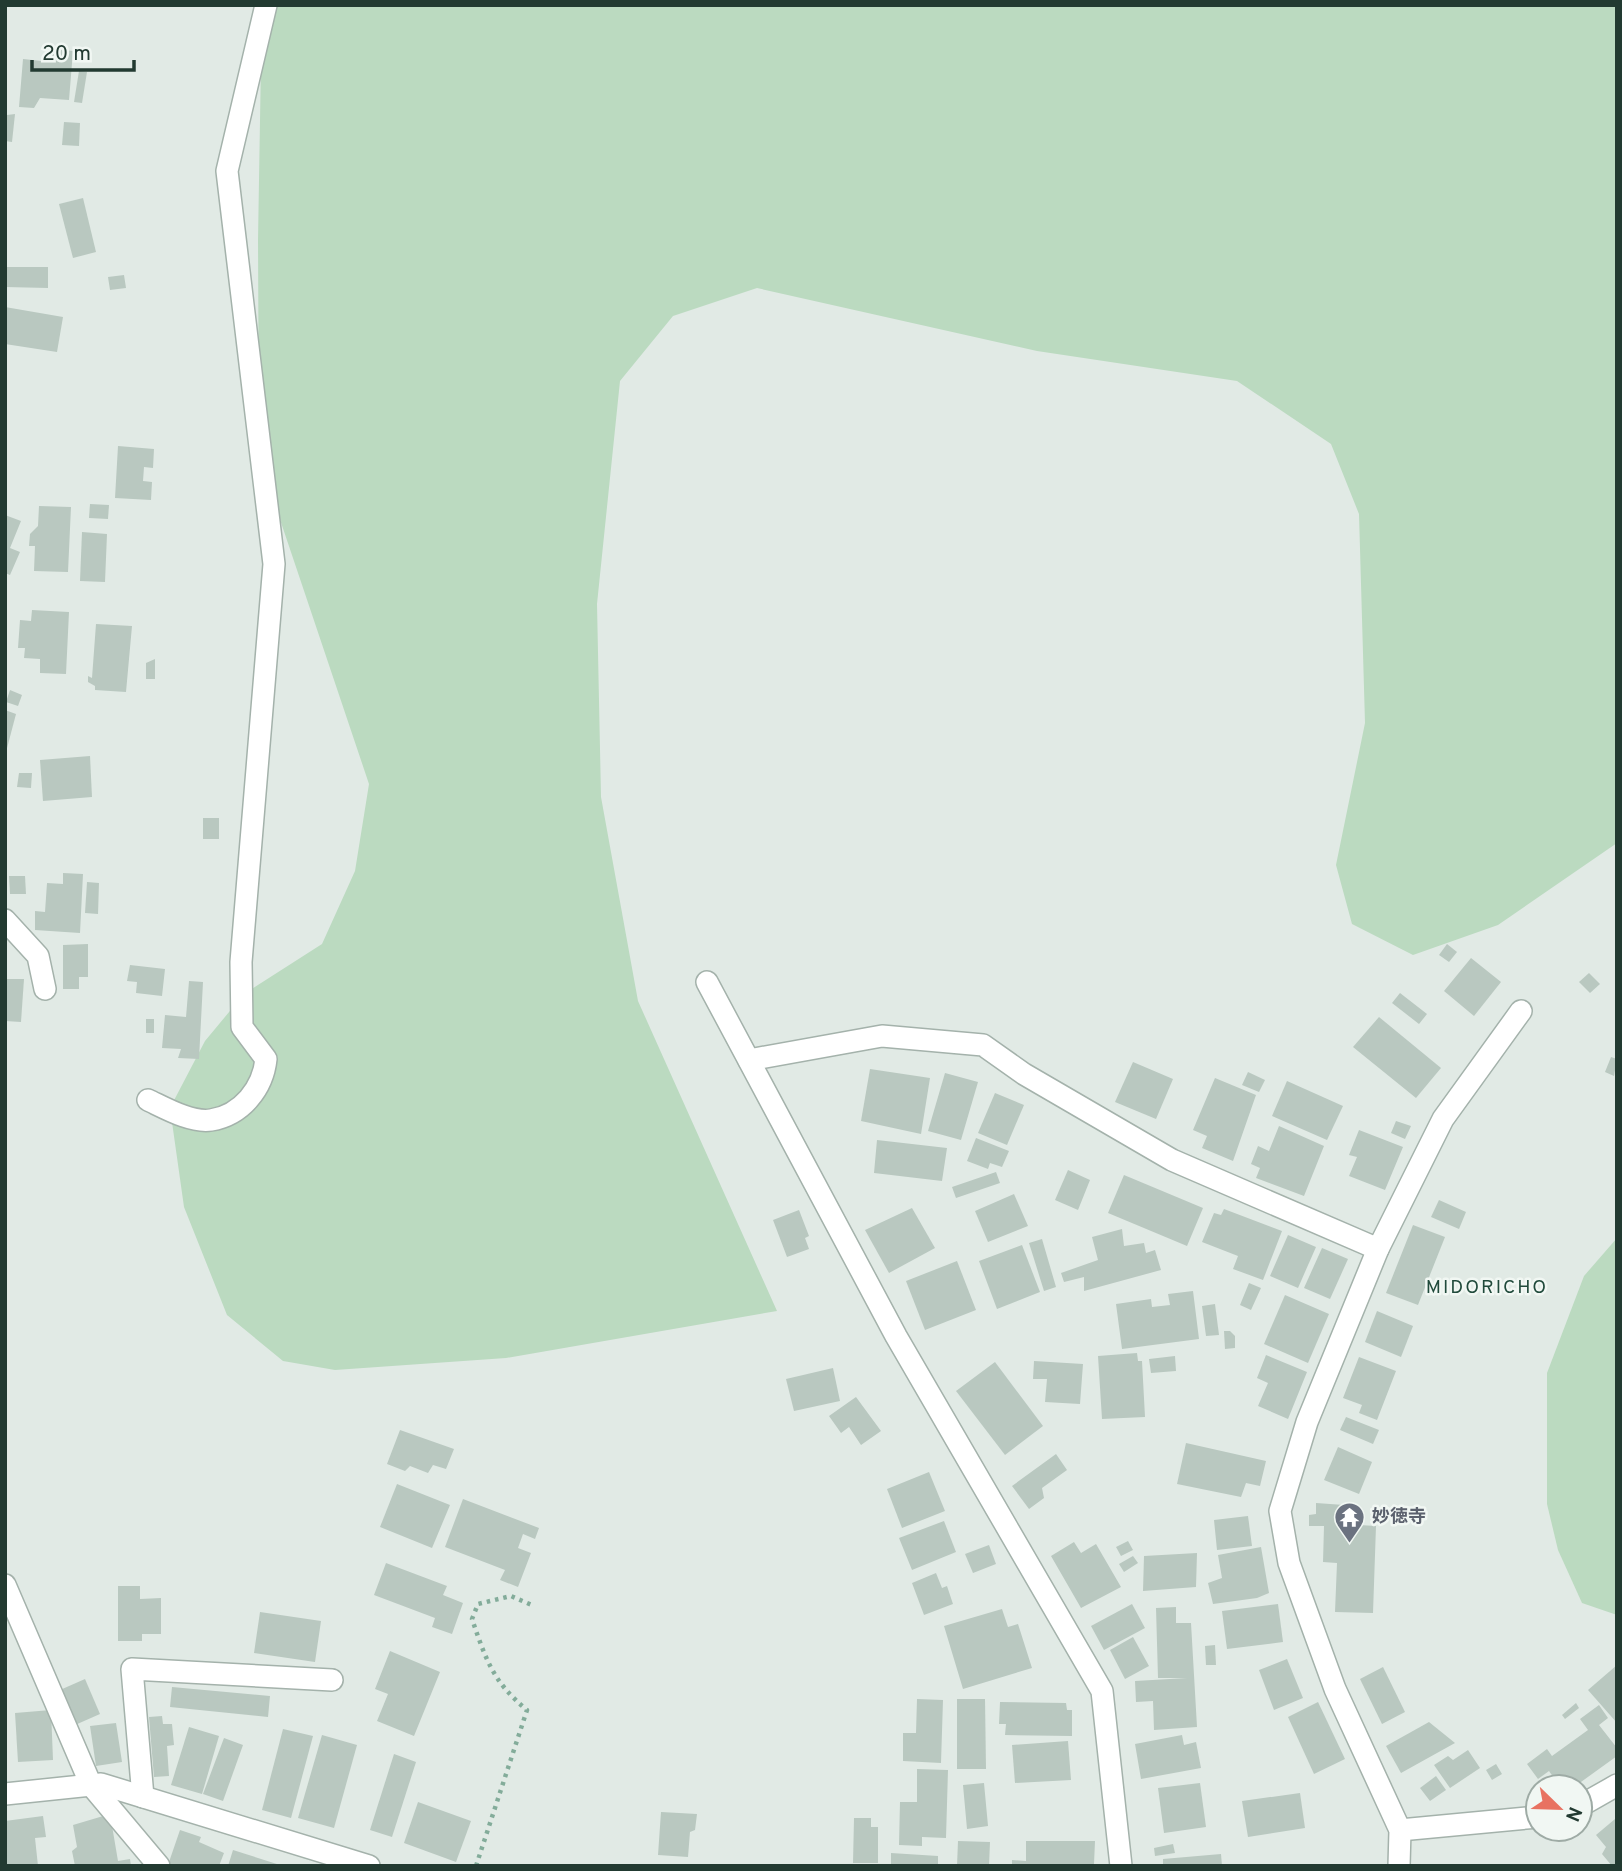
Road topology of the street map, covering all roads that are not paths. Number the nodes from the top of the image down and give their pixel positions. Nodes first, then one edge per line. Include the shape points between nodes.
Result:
1 (266, 5) edge
2 (5, 920) edge
3 (707, 982) dead end
4 (45, 989) dead end
5 (1521, 1011) dead end
6 (749, 1060) junction
7 (148, 1100) dead end
8 (1378, 1250) junction
9 (5, 1585) edge
10 (332, 1680) dead end
11 (91, 1785) junction
12 (1617, 1785) edge
13 (5, 1794) edge
14 (143, 1797) junction
15 (1594, 1798) edge
16 (1524, 1818) edge
17 (1400, 1830) junction
18 (159, 1866) edge
19 (369, 1866) edge
20 (1121, 1866) edge
21 (1399, 1866) edge

1 - 7 street via 227,171 274,564 241,962 242,1027 266,1059 264,1078 245,1105 210,1120 176,1113
2 - 4 street via 38,956
3 - 6 street
5 - 8 street via 1443,1119
6 - 8 street via 882,1036 983,1045 1171,1160
6 - 20 street via 896,1336 1102,1691
8 - 17 street via 1307,1422 1280,1511 1289,1563 1335,1689
9 - 11 street
10 - 14 street via 132,1669
11 - 13 street
11 - 14 street
11 - 18 street
12 - 15 street
14 - 19 street
16 - 17 street
17 - 21 street

